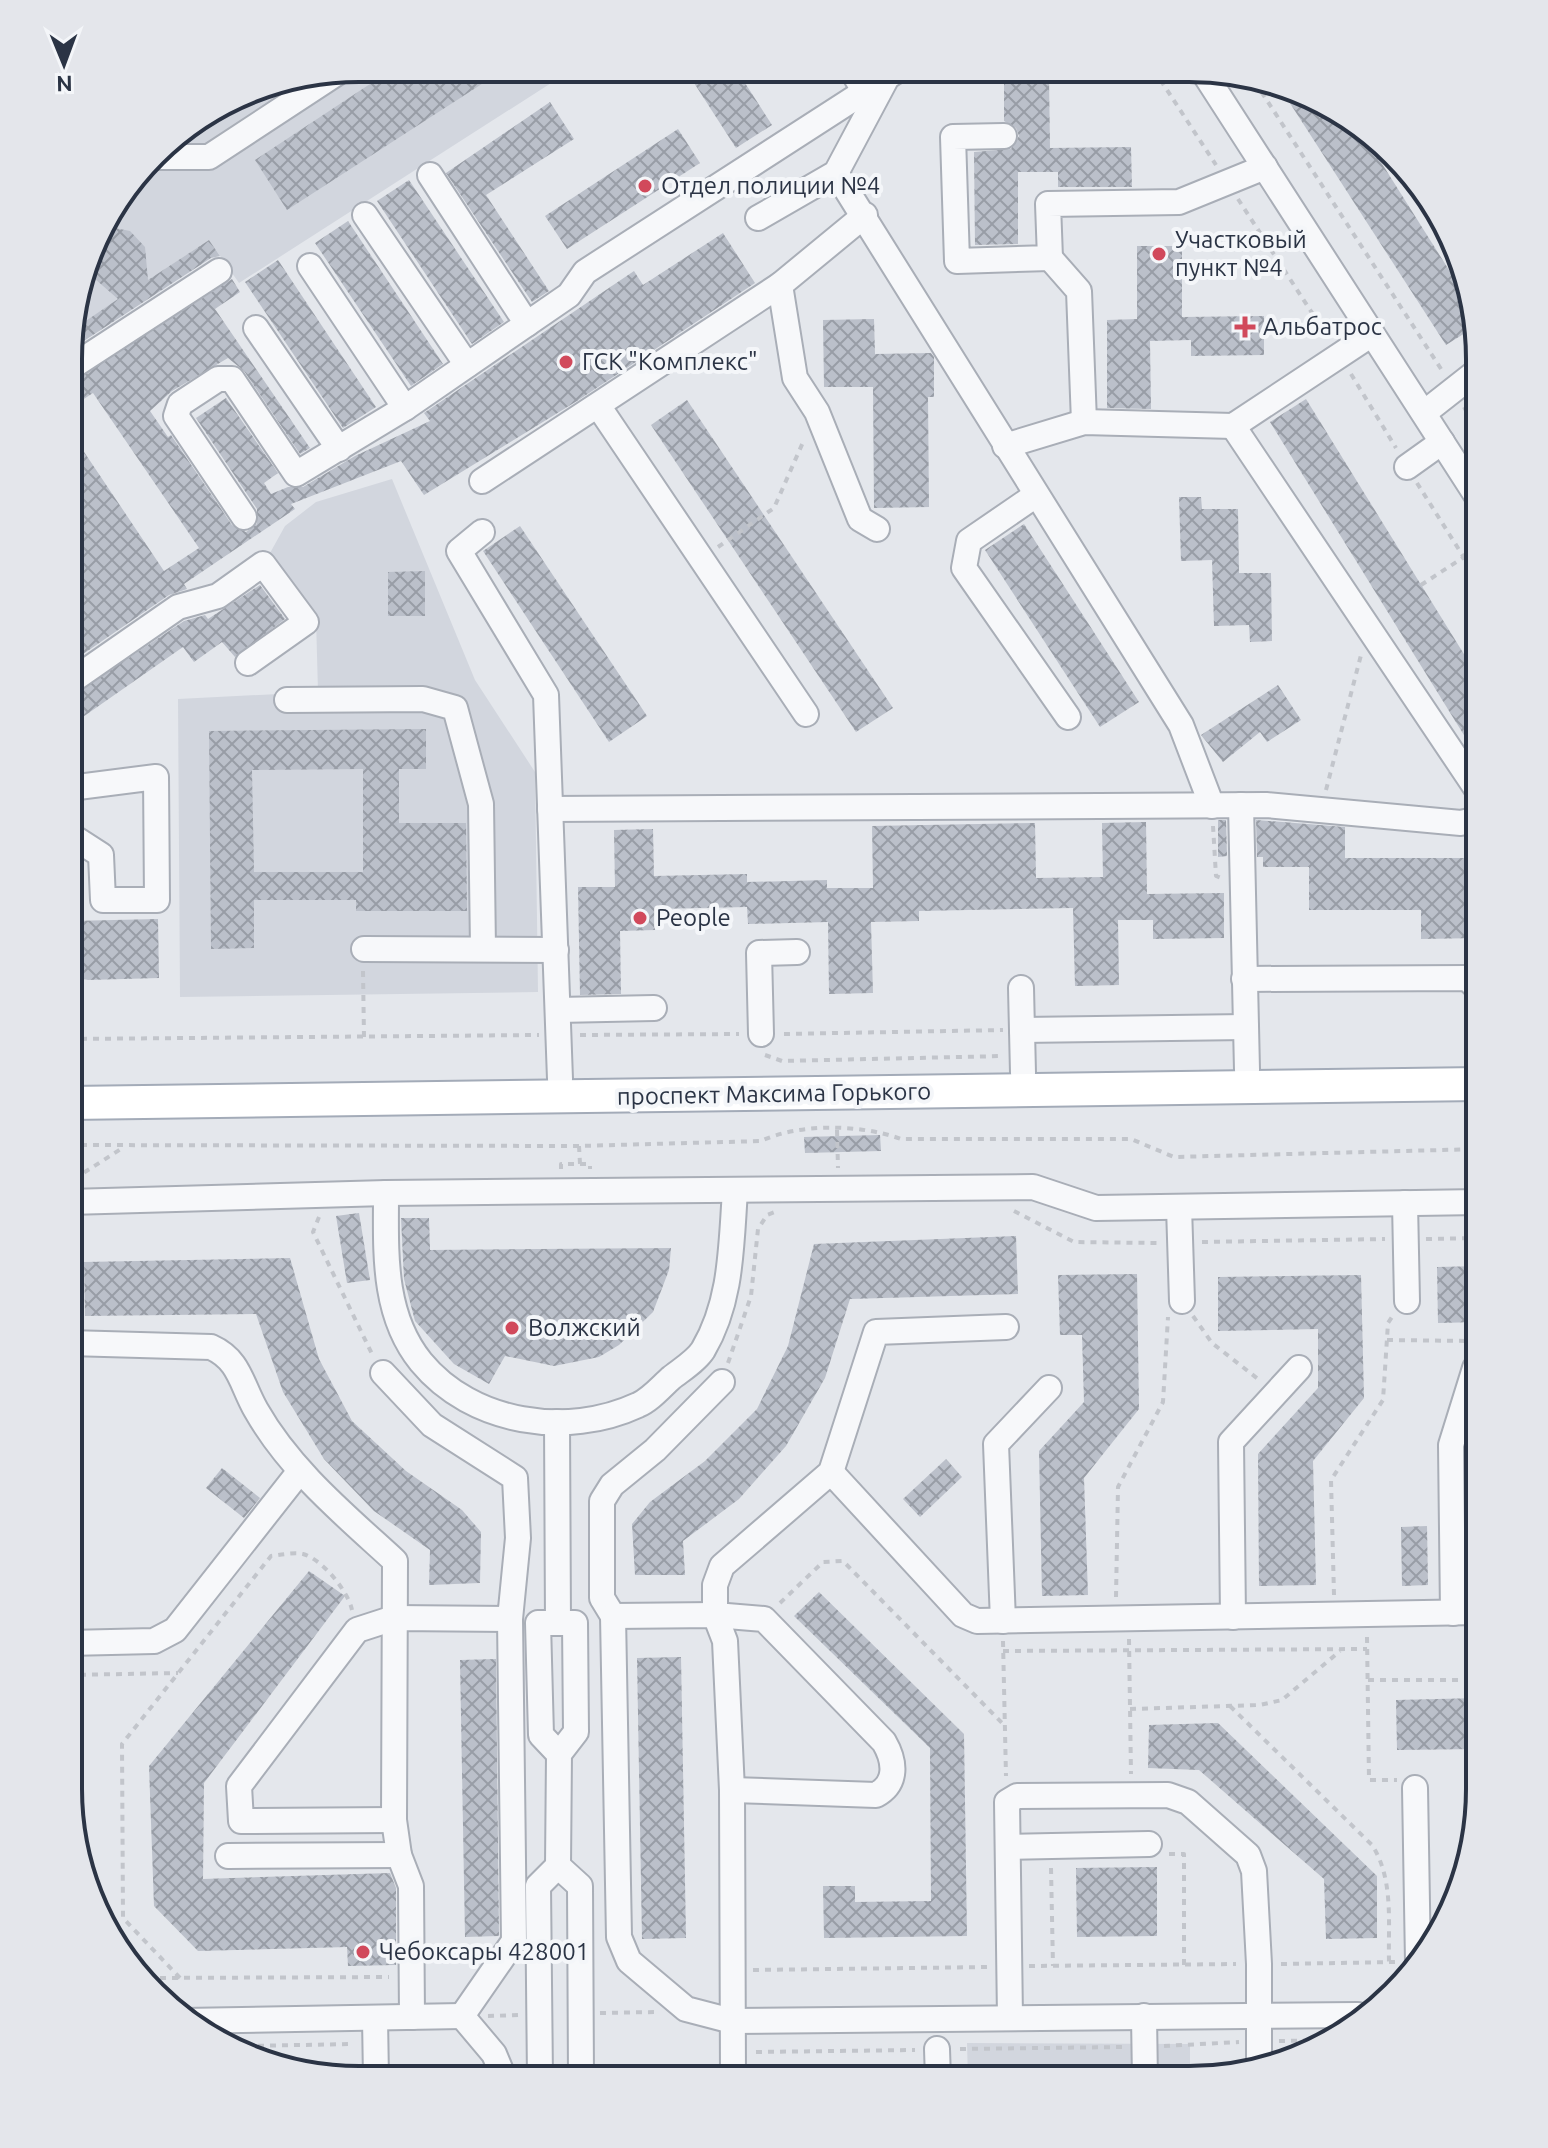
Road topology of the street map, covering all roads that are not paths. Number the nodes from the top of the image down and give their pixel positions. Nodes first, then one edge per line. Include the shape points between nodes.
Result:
1 (859, 82) edge
2 (879, 82) edge
3 (888, 82) edge
4 (1211, 83) edge
5 (318, 86) edge
6 (865, 92) junction
7 (1004, 136) dead end
8 (170, 157) edge
9 (1265, 167) junction
10 (836, 173) junction
11 (430, 175) dead end
12 (365, 215) dead end
13 (865, 215) junction
14 (758, 218) dead end
15 (1050, 258) junction
16 (310, 266) dead end
17 (219, 271) dead end
18 (780, 285) junction
19 (527, 324) junction
20 (256, 328) dead end
21 (1372, 334) junction
22 (82, 360) edge
23 (467, 365) junction
24 (1466, 380) edge
25 (599, 407) junction
26 (405, 408) junction
27 (1424, 413) junction
28 (1084, 422) junction
29 (1233, 426) junction
30 (1442, 442) junction
31 (1005, 446) junction
32 (339, 449) junction
33 (1407, 467) road end
34 (1466, 475) edge
35 (482, 481) dead end
36 (1036, 495) junction
37 (244, 517) dead end
38 (877, 529) dead end
39 (482, 532) dead end
40 (248, 663) dead end
41 (82, 674) edge
42 (287, 700) dead end
43 (806, 714) dead end
44 (1068, 717) dead end
45 (1466, 772) edge
46 (82, 786) edge
47 (1241, 805) junction
48 (1212, 806) junction
49 (550, 809) junction
50 (1466, 822) edge
51 (82, 843) edge
52 (364, 949) dead end
53 (483, 949) junction
54 (556, 950) junction
55 (797, 952) dead end
56 (1466, 978) edge
57 (1244, 979) junction
58 (1021, 988) dead end
59 (654, 1008) dead end
60 (558, 1010) junction
61 (1246, 1027) junction
62 (1022, 1030) junction
63 (761, 1034) road end
64 (1466, 1068) edge
65 (1023, 1073) junction
66 (1247, 1078) junction
67 (1465, 1084) edge
68 (82, 1085) edge
69 (561, 1088) junction
70 (82, 1103) edge
71 (735, 1191) junction
72 (386, 1193) junction
73 (82, 1202) edge
74 (1465, 1202) edge
75 (1405, 1203) junction
76 (1179, 1207) junction
77 (1182, 1301) road end
78 (1407, 1301) road end
79 (1006, 1327) dead end
80 (82, 1343) edge
81 (1299, 1368) dead end
82 (383, 1373) dead end
83 (722, 1382) road end
84 (1049, 1388) dead end
85 (1465, 1399) edge
86 (557, 1422) junction
87 (300, 1471) junction
88 (831, 1472) junction
89 (1453, 1613) junction
90 (1465, 1613) edge
91 (715, 1615) junction
92 (613, 1616) junction
93 (1233, 1617) junction
94 (394, 1618) junction
95 (510, 1619) junction
96 (1003, 1621) junction
97 (558, 1623) junction
98 (82, 1643) edge
99 (559, 1754) junction
100 (1415, 1788) road end
101 (732, 1790) junction
102 (394, 1820) junction
103 (1149, 1844) road end
104 (1008, 1847) junction
105 (399, 1855) junction
106 (228, 1856) dead end
107 (558, 1866) junction
108 (1418, 1945) edge
109 (1260, 2014) junction
110 (1348, 2015) edge
111 (462, 2016) junction
112 (1144, 2016) junction
113 (412, 2017) junction
114 (375, 2018) junction
115 (1010, 2018) junction
116 (207, 2021) edge
117 (732, 2021) junction
118 (937, 2049) road end
119 (1259, 2053) edge
120 (376, 2066) edge
121 (499, 2066) edge
122 (540, 2066) edge
123 (581, 2066) edge
124 (733, 2066) edge
125 (938, 2066) edge
126 (1145, 2066) edge

1 - 6 street
2 - 6 street
3 - 10 street
4 - 9 street
5 - 8 street via 209,157
6 - 19 street via 585,272 569,295
7 - 15 street via 953,137 957,261
9 - 15 street via 1179,202 1048,204
9 - 21 street
10 - 13 street
10 - 14 street
11 - 19 street
12 - 23 street
13 - 18 street
13 - 31 street
15 - 28 street via 1079,291
16 - 26 street
17 - 22 street
18 - 25 street
18 - 38 street via 795,378 817,412 860,519
19 - 23 street
20 - 32 street
21 - 27 street
21 - 29 street
23 - 26 street
24 - 27 street
25 - 35 street
25 - 43 street
26 - 32 street
27 - 30 street
28 - 29 street
28 - 31 street
29 - 45 street
30 - 33 street
30 - 34 street
31 - 36 street
32 - 37 street via 296,474 232,379 218,379 180,404 176,416
36 - 44 street via 969,541 964,568
36 - 48 street via 1181,725
39 - 49 street via 459,551 546,695
40 - 41 street via 306,622 263,564 218,596 178,607
42 - 53 street via 423,699 455,708 481,804
46 - 51 street via 156,777 157,900 103,900 101,855
47 - 48 street
47 - 50 street
47 - 57 street
48 - 49 street
49 - 54 street
52 - 53 street
53 - 54 street
54 - 60 street
55 - 63 street via 759,953
56 - 57 street
57 - 61 street
58 - 62 street
59 - 60 street
60 - 69 street
61 - 62 street
61 - 66 street
62 - 65 street
64 - 66 main road, проспект Максима Горького
65 - 66 main road, проспект Максима Горького
65 - 69 main road, проспект Максима Горького
66 - 67 main road, проспект Максима Горького
68 - 69 main road, проспект Максима Горького
69 - 70 main road, проспект Максима Горького
71 - 72 street
71 - 76 street via 1033,1187 1096,1208
71 - 86 street via 728,1289 702,1352 641,1405 594,1420
72 - 73 street via 340,1201
72 - 86 street via 386,1277 397,1320 420,1361 456,1396 499,1416
74 - 75 street
75 - 76 street
75 - 78 street
76 - 77 street
79 - 88 street via 876,1332
80 - 87 street via 211,1347 229,1355 257,1412
81 - 93 street via 1231,1442
82 - 95 street via 432,1425 515,1478 518,1538
83 - 92 street via 612,1485 602,1501 602,1598
84 - 96 street via 996,1444
85 - 89 street via 1451,1445
86 - 97 street
87 - 94 street via 395,1561
87 - 98 street via 175,1630 154,1641
88 - 91 street via 722,1566 715,1585
88 - 96 street via 963,1615
89 - 90 street
89 - 93 street
91 - 92 street
91 - 101 street via 725,1641
91 - 101 street via 764,1619 893,1757 893,1774 876,1795
92 - 117 street via 619,1937 629,1961 686,2009
93 - 96 street
94 - 95 street
94 - 102 street
94 - 102 street via 357,1630 239,1786 241,1821
95 - 111 street via 514,1941
97 - 99 street via 575,1623 576,1732
97 - 99 street via 538,1623 541,1735
99 - 107 street
100 - 108 street
101 - 117 street
102 - 105 street
103 - 104 street
104 - 109 street via 1007,1802 1017,1796 1131,1792 1188,1802 1248,1855 1254,1871
104 - 115 street
105 - 106 street
105 - 113 street via 411,1886
107 - 122 street via 538,1886
107 - 123 street via 580,1886
109 - 110 street
109 - 112 street
109 - 119 street
111 - 113 street
111 - 121 street
112 - 115 street
112 - 126 street
113 - 114 street
114 - 116 street
114 - 120 street
115 - 117 street
117 - 124 street
118 - 125 street

